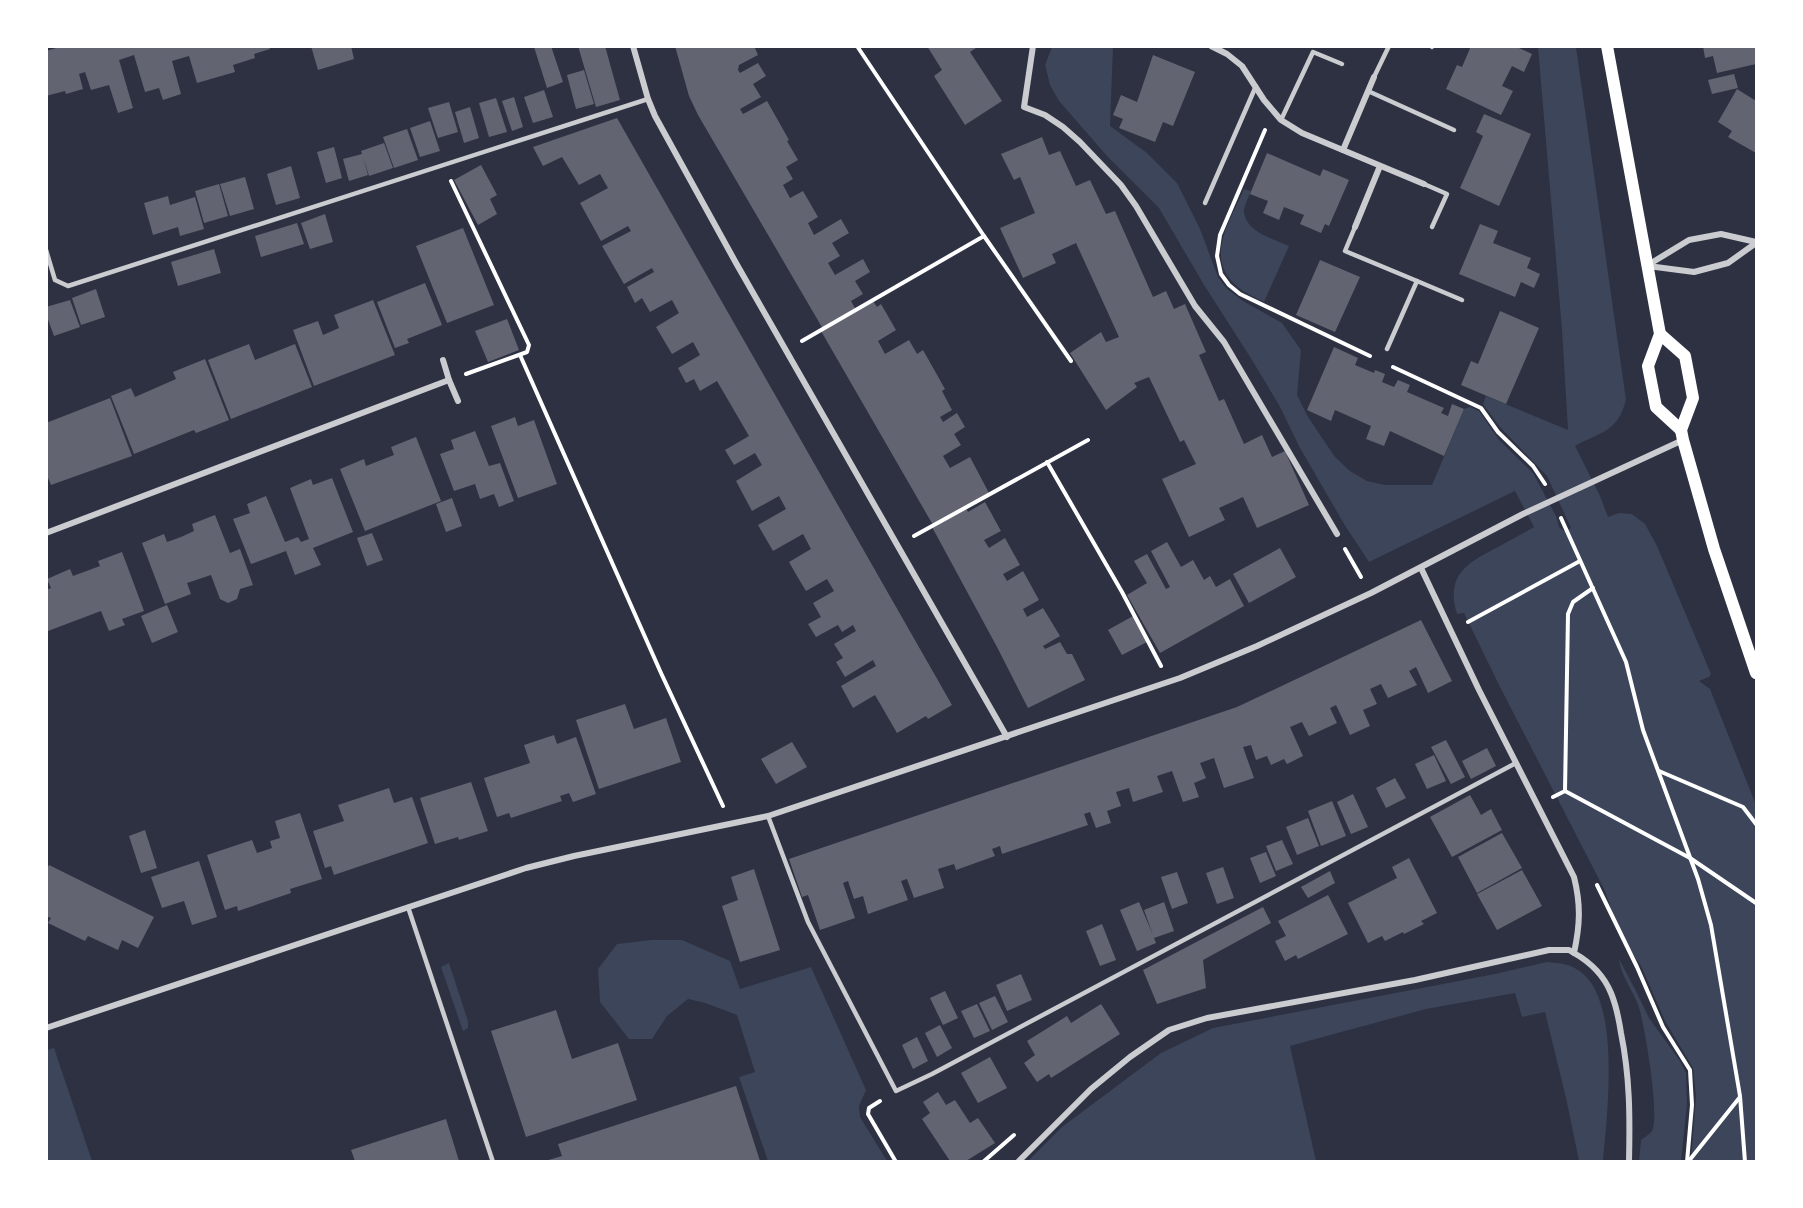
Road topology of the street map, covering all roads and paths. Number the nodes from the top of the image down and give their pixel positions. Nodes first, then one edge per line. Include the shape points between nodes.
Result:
1 (633, 46) edge
2 (857, 46) edge
3 (1033, 46) edge
4 (1211, 46) edge
5 (1389, 46) edge
6 (1607, 46) edge
7 (1341, 64) dead end
8 (1374, 77) joint
9 (1256, 86) junction
10 (1368, 91) junction
11 (648, 99) junction
12 (1273, 111) junction
13 (1281, 120) junction
14 (1454, 130) dead end
15 (1343, 150) junction
16 (443, 164) junction
17 (1380, 166) junction
18 (1424, 184) joint
19 (1205, 203) dead end
20 (1355, 227) joint
21 (1432, 227) dead end
22 (984, 236) junction
23 (1756, 243) edge
24 (46, 250) edge
25 (1648, 266) junction
26 (1417, 281) junction
27 (1462, 300) dead end
28 (1660, 334) junction
29 (1387, 349) joint
30 (786, 350) junction
31 (520, 355) junction
32 (443, 360) dead end
33 (1071, 361) dead end
34 (1382, 362) junction
35 (448, 380) junction
36 (458, 401) dead end
37 (1682, 435) junction
38 (1088, 440) dead end
39 (1047, 462) junction
40 (1542, 478) dead end
41 (1559, 514) dead end
42 (46, 533) edge
43 (1337, 534) joint
44 (898, 545) junction
45 (1580, 561) junction
46 (1421, 568) junction
47 (1593, 588) junction
48 (1371, 593) junction
49 (1451, 631) junction
50 (1756, 673) edge
51 (1169, 682) junction
52 (1007, 737) junction
53 (1516, 763) junction
54 (1658, 771) junction
55 (1564, 791) junction
56 (1553, 797) dead end
57 (768, 816) junction
58 (731, 824) junction
59 (1756, 824) edge
60 (1690, 858) junction
61 (1756, 903) edge
62 (408, 907) junction
63 (1574, 953) junction
64 (46, 1028) edge
65 (896, 1091) junction
66 (1740, 1096) junction
67 (492, 1161) edge
68 (896, 1161) edge
69 (1018, 1161) edge
70 (1629, 1161) edge
71 (1688, 1161) edge
72 (1745, 1161) edge

1 - 11 street
2 - 22 path
3 - 43 street via 1024,107 1063,127 1121,185 1195,306 1224,342
4 - 9 street via 1242,66
5 - 8 lane
6 - 25 main road
7 - 13 lane via 1313,52
8 - 10 street
9 - 12 street
9 - 19 lane
10 - 14 lane
10 - 15 street
11 - 16 lane
11 - 30 street
12 - 13 street
12 - 34 path via 1220,235 1217,256 1221,274 1240,294
13 - 15 street
15 - 17 street
16 - 24 lane via 68,286 56,280
16 - 31 path via 529,345 527,352
17 - 18 street
17 - 20 street
18 - 21 lane via 1447,194
20 - 26 lane via 1345,251
22 - 30 path
22 - 33 path
23 - 25 street via 1728,263 1694,272
23 - 25 street via 1721,234 1689,240
25 - 28 main road
26 - 27 lane
26 - 29 lane
28 - 37 main road via 1648,366 1656,406
28 - 37 main road via 1685,356 1694,398
29 - 34 path
30 - 44 street
31 - 35 path
31 - 58 path
32 - 35 street
34 - 40 path via 1481,408
35 - 36 street
35 - 42 street
37 - 46 street
37 - 50 main road via 1714,549
38 - 39 path
39 - 44 path
39 - 51 path
41 - 45 path
43 - 48 path
44 - 52 street
45 - 47 path
45 - 49 path
46 - 48 street
46 - 49 street
47 - 54 path via 1626,662
47 - 55 path via 1573,602 1568,615
48 - 51 street
49 - 53 street
51 - 52 street
52 - 57 street
53 - 63 street via 1574,878 1580,914
53 - 65 lane
54 - 59 path via 1743,807
54 - 60 path
55 - 56 path
55 - 60 path
57 - 58 street
57 - 65 lane via 808,921
58 - 62 street via 526,868
60 - 61 path
60 - 66 path via 1711,925
62 - 64 street
62 - 67 lane
63 - 69 street via 1549,950 1415,980 1208,1018 1169,1030 1091,1089
63 - 70 street via 1601,976 1611,993 1619,1022 1628,1064
65 - 68 path via 869,1108 868,1114
66 - 71 path
66 - 72 path

